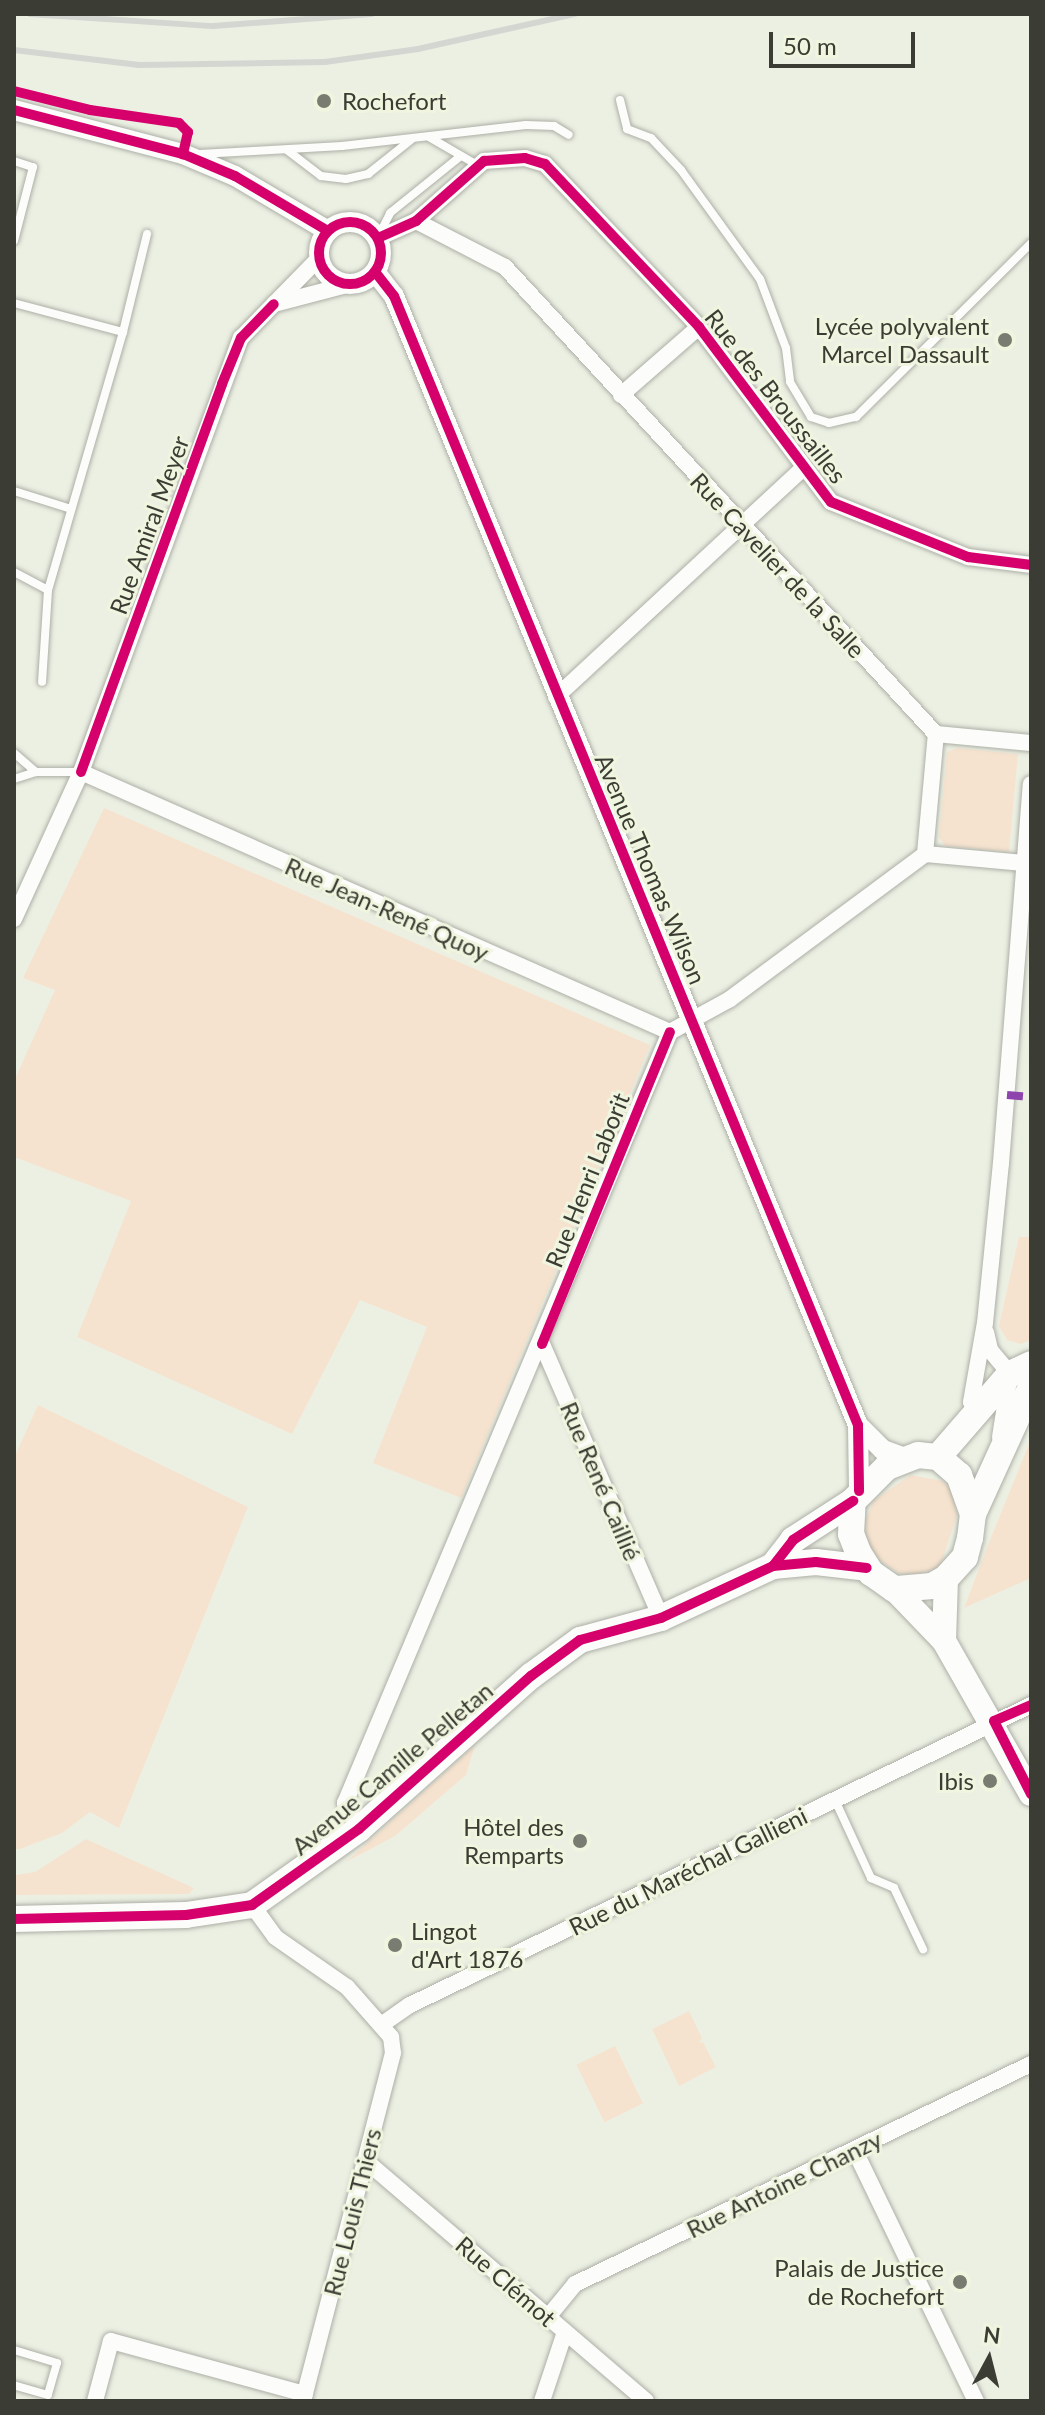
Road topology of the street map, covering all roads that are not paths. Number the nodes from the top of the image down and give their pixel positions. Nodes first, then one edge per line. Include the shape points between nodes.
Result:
1 (620, 100) dead end
2 (14, 110) edge
3 (569, 135) dead end
4 (428, 136) junction
5 (412, 138) junction
6 (287, 150) junction
7 (183, 154) junction
8 (461, 156) junction
9 (14, 161) edge
10 (479, 166) junction
11 (416, 221) junction
12 (328, 231) junction
13 (147, 234) dead end
14 (378, 238) junction
15 (14, 241) edge
16 (1031, 243) edge
17 (319, 258) junction
18 (376, 273) junction
19 (347, 285) junction
20 (14, 303) edge
21 (274, 304) junction
22 (699, 327) junction
23 (123, 332) junction
24 (621, 395) junction
25 (802, 469) junction
26 (14, 491) edge
27 (71, 509) junction
28 (742, 526) junction
29 (1031, 565) edge
30 (14, 572) edge
31 (48, 590) junction
32 (42, 682) dead end
33 (556, 697) junction
34 (936, 734) junction
35 (1031, 743) edge
36 (14, 753) edge
37 (36, 772) junction
38 (81, 772) junction
39 (14, 779) edge
40 (1031, 784) edge
41 (925, 854) junction
42 (1024, 863) junction
43 (14, 919) edge
44 (692, 1017) junction
45 (670, 1032) junction
46 (985, 1323) junction
47 (542, 1344) junction
48 (1024, 1375) edge
49 (976, 1411) junction
50 (858, 1425) junction
51 (938, 1457) junction
52 (905, 1458) junction
53 (856, 1496) junction
54 (973, 1514) junction
55 (773, 1566) junction
56 (867, 1568) junction
57 (946, 1578) junction
58 (894, 1589) junction
59 (661, 1618) junction
60 (944, 1641) junction
61 (1031, 1705) edge
62 (994, 1721) junction
63 (1031, 1794) edge
64 (835, 1800) junction
65 (359, 1829) junction
66 (252, 1905) junction
67 (14, 1919) edge
68 (923, 1949) dead end
69 (384, 2023) junction
70 (1031, 2064) edge
71 (855, 2151) junction
72 (366, 2161) junction
73 (548, 2317) junction
74 (565, 2332) junction
75 (14, 2350) edge
76 (14, 2385) edge
77 (49, 2398) edge
78 (304, 2398) edge
79 (95, 2401) edge
80 (542, 2401) edge
81 (646, 2401) edge
82 (976, 2401) edge

1 - 16 lane via 627,129 651,138 681,170 760,279 786,348 790,382 811,417 829,423 856,417
2 - 7 street
3 - 4 lane via 554,126 526,125
4 - 5 lane
4 - 8 lane
5 - 6 lane
5 - 6 lane via 368,174 346,179 321,176
6 - 7 lane
7 - 12 street via 235,176
8 - 10 lane
8 - 14 lane via 390,213
9 - 15 lane via 33,167
10 - 11 street
10 - 22 street, Rue des Broussailles via 484,161 525,158 545,164
11 - 14 street
11 - 24 street, Rue Cavelier de la Salle via 505,267
12 - 14 street via 351,222
12 - 17 street
13 - 23 lane
14 - 18 street via 382,255
17 - 19 street via 328,276
17 - 21 street, Rue Amiral Meyer
18 - 19 street
18 - 33 street, Avenue Thomas Wilson via 401,313
19 - 21 street
20 - 23 lane
21 - 38 street, Rue Amiral Meyer via 241,338 222,384
22 - 24 street
22 - 25 street, Rue des Broussailles
23 - 27 lane
24 - 28 street, Rue Cavelier de la Salle
25 - 28 street
25 - 29 street, Rue des Broussailles via 831,502 899,532 968,557
26 - 27 lane
27 - 31 lane
28 - 33 street
28 - 34 street, Rue Cavelier de la Salle
30 - 31 lane
31 - 32 lane
33 - 44 street, Avenue Thomas Wilson
34 - 35 street
34 - 41 street
36 - 37 lane
37 - 38 lane
37 - 39 lane
38 - 43 street, Rue Amiral Meyer
38 - 45 street, Rue Jean-René Quoy
40 - 42 street
41 - 42 street
41 - 44 street via 730,999
42 - 46 street
44 - 45 street
44 - 50 street, Avenue Thomas Wilson
45 - 47 street, Rue Henri Laborit
46 - 48 street via 990,1350
46 - 49 street via 971,1402
47 - 59 street, Rue René Caillié
47 - 65 street, Rue Henri Laborit via 345,1803
48 - 49 main road
48 - 54 main road via 992,1476
49 - 51 main road
50 - 52 street, Avenue Thomas Wilson via 883,1450
50 - 53 street, Avenue Thomas Wilson
51 - 52 main road
51 - 54 main road via 959,1475
52 - 53 main road
53 - 55 main road, Avenue Camille Pelletan via 793,1540
53 - 56 main road via 851,1534
54 - 57 main road via 965,1557
55 - 56 main road, Avenue Camille Pelletan via 816,1562
55 - 59 main road, Avenue Camille Pelletan
56 - 58 main road
57 - 58 main road via 932,1586
57 - 60 main road
58 - 60 main road
59 - 65 main road, Avenue Camille Pelletan via 580,1640 521,1684
60 - 62 main road
61 - 62 street, Rue du Maréchal Gallieni
62 - 63 main road
62 - 64 street, Rue du Maréchal Gallieni
64 - 68 lane via 871,1878 894,1888
64 - 69 street, Rue du Maréchal Gallieni via 410,2005
65 - 66 main road, Avenue Camille Pelletan
66 - 67 main road, Avenue Camille Pelletan via 186,1915
66 - 69 street via 275,1937 347,1987
69 - 72 street, Rue Louis Thiers via 393,2053
70 - 71 street, Rue Antoine Chanzy
71 - 73 street, Rue Antoine Chanzy via 575,2284
71 - 82 street
72 - 73 street, Rue Clémot
72 - 78 street, Rue Louis Thiers
73 - 74 street, Rue Clémot
74 - 80 street
74 - 81 street, Rue Clémot
75 - 77 lane via 57,2363
76 - 77 lane
78 - 79 street via 111,2341

